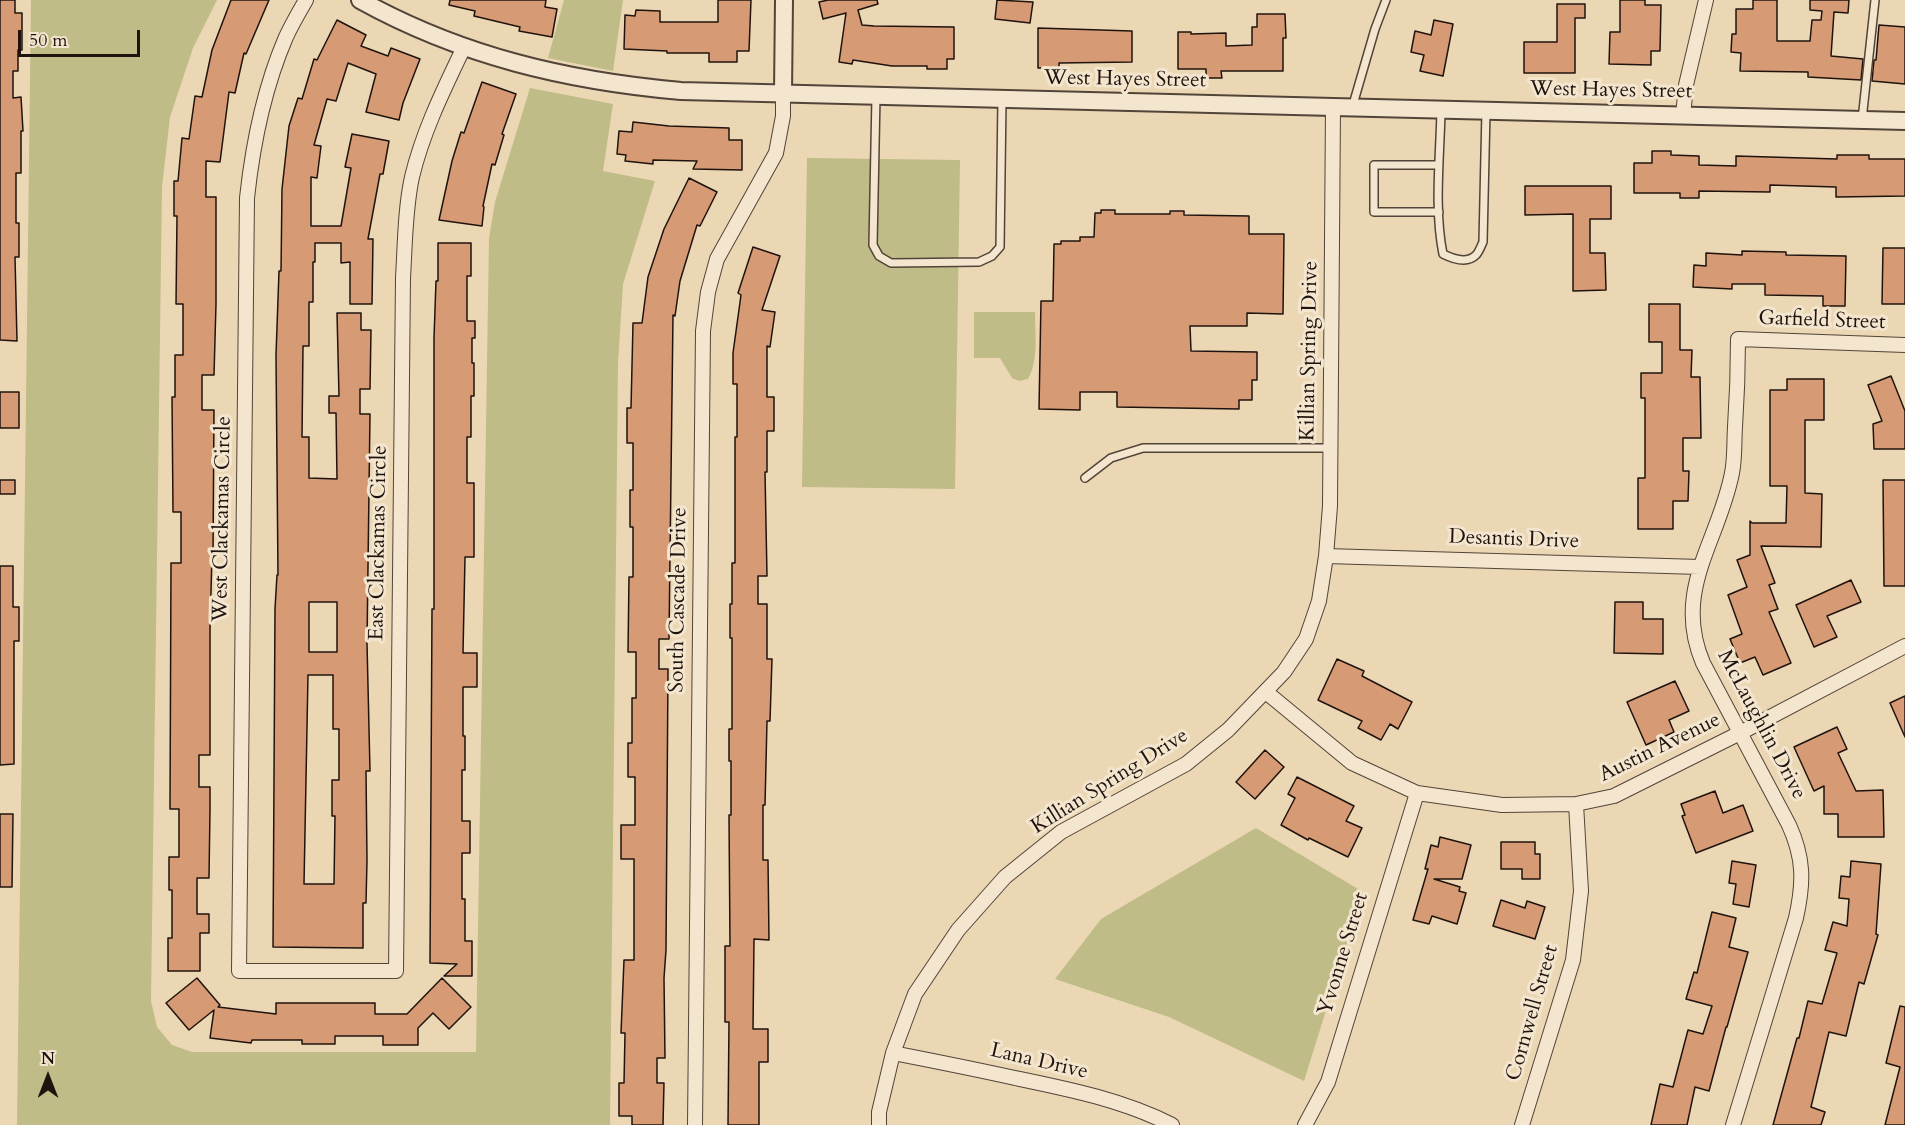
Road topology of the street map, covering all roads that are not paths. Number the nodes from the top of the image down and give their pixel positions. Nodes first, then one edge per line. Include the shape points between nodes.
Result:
1 (306, 0) edge
2 (360, 0) edge
3 (784, 0) edge
4 (1386, 0) edge
5 (1706, 0) edge
6 (1875, 0) edge
7 (464, 47) junction
8 (783, 93) junction
9 (876, 96) junction
10 (1002, 99) junction
11 (1333, 107) junction
12 (1352, 108) junction
13 (1441, 110) junction
14 (1486, 111) junction
15 (1683, 116) junction
16 (1862, 120) junction
17 (1905, 121) edge
18 (1439, 165) junction
19 (1439, 212) junction
20 (1738, 339) joint
21 (1905, 345) edge
22 (1330, 448) junction
23 (1085, 478) dead end
24 (1326, 556) junction
25 (1700, 567) junction
26 (1905, 646) edge
27 (1266, 692) junction
28 (1740, 733) junction
29 (1417, 793) junction
30 (1576, 804) junction
31 (317, 970) joint
32 (893, 1053) junction
33 (695, 1125) edge
34 (879, 1125) edge
35 (1172, 1125) edge
36 (1305, 1125) edge
37 (1522, 1125) edge
38 (1733, 1125) edge

1 - 31 street, West Clackamas Circle via 269,81 258,123 247,198 239,970
2 - 7 street, West Hayes Street
3 - 8 street
4 - 12 lane
5 - 15 street via 1686,85
6 - 16 lane
7 - 8 street, West Hayes Street via 535,69 611,84 681,91
7 - 31 street, East Clackamas Circle via 421,144 406,221 396,970
8 - 9 street, West Hayes Street
8 - 33 street, South Cascade Drive via 776,153 717,258 703,331
9 - 10 street, West Hayes Street
9 - 10 lane via 873,245 879,255 891,262 979,262 1000,247
10 - 11 street, West Hayes Street
11 - 12 street, West Hayes Street
11 - 22 street, Killian Spring Drive
12 - 13 street, West Hayes Street
13 - 14 street, West Hayes Street
13 - 18 lane
14 - 15 street, West Hayes Street
14 - 19 lane via 1483,242 1477,255 1467,260 1443,254
15 - 16 street, West Hayes Street
16 - 17 street, West Hayes Street
18 - 19 lane
18 - 19 lane via 1374,165 1374,212
20 - 21 street, Garfield Street
20 - 25 street, McLaughlin Drive via 1733,464
22 - 23 lane via 1143,448 1111,458
22 - 24 street, Killian Spring Drive
24 - 25 street, Desantis Drive
24 - 27 street, Killian Spring Drive via 1319,601 1306,639
25 - 28 street, McLaughlin Drive via 1693,593 1694,639
26 - 28 street, Austin Avenue
27 - 29 street, Austin Avenue via 1352,763
27 - 32 street, Killian Spring Drive via 1186,764 1061,832 1005,877 958,930 915,994
28 - 30 street, Austin Avenue via 1614,796
28 - 38 street, McLaughlin Drive via 1793,833 1802,873 1796,918
29 - 30 street, Austin Avenue via 1502,805
29 - 36 street, Yvonne Street via 1328,1082
30 - 37 street, Cornwell Street via 1581,891 1573,960
32 - 34 street, Killian Spring Drive
32 - 35 street, Lana Drive via 1107,1099

